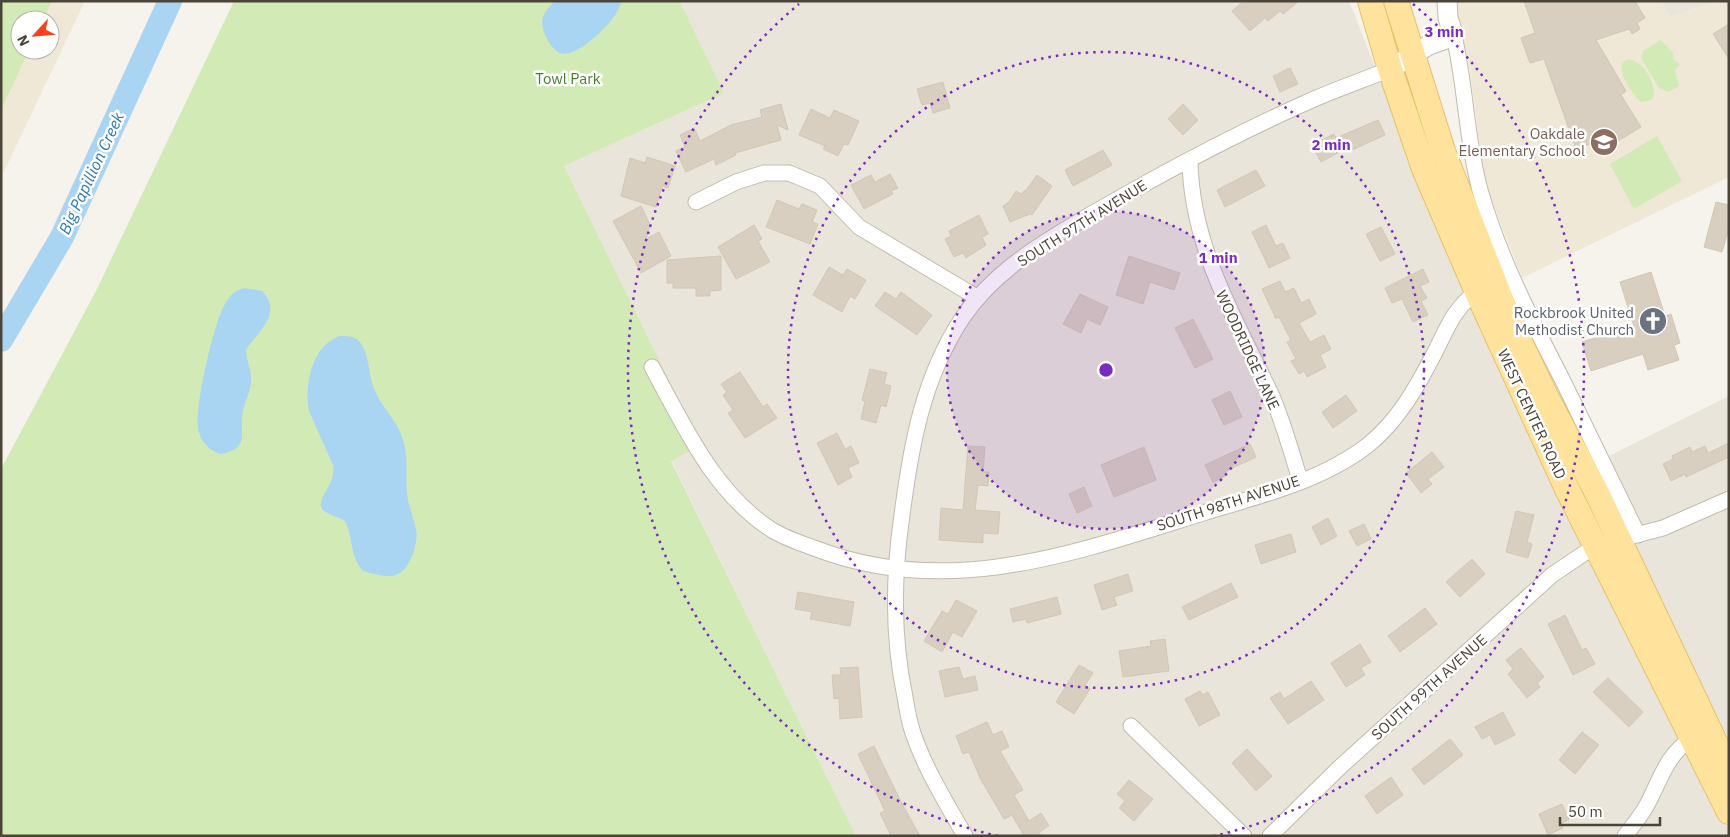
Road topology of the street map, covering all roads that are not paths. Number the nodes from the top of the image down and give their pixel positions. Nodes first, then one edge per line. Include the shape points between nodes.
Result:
1 (1370, 1) edge
2 (1396, 1) edge
3 (1447, 1) edge
4 (1454, 36) junction
5 (1412, 54) junction
6 (1390, 69) junction
7 (1190, 160) junction
8 (696, 202) dead end
9 (1477, 292) junction
10 (978, 298) junction
11 (652, 367) dead end
12 (1300, 480) junction
13 (1729, 499) edge
14 (1628, 537) junction
15 (1595, 546) junction
16 (896, 568) junction
17 (1131, 726) dead end
18 (1692, 739) junction
19 (1729, 771) edge
20 (1729, 812) edge
21 (965, 836) edge
22 (1244, 836) edge
23 (1270, 836) edge
24 (1625, 836) edge

1 - 6 main road, WEST CENTER ROAD
2 - 5 main road, WEST CENTER ROAD
3 - 4 street
4 - 5 street, SOUTH 97TH AVENUE
4 - 14 street via 1472,154 1491,221 1524,306
5 - 6 street, SOUTH 97TH AVENUE
5 - 14 main road, WEST CENTER ROAD via 1443,151 1522,348
6 - 7 street, SOUTH 97TH AVENUE via 1304,104
6 - 9 main road, WEST CENTER ROAD via 1424,169
7 - 10 street, SOUTH 97TH AVENUE via 1060,233 988,285
7 - 12 street, WOODRIDGE LANE via 1192,199 1208,262 1271,396
8 - 10 street via 736,182 764,173 789,173 820,186 860,227
9 - 12 street, SOUTH 98TH AVENUE via 1458,308 1414,389 1386,428 1348,459
9 - 15 main road, WEST CENTER ROAD
10 - 16 street, SOUTH 97TH AVENUE via 942,353 919,412 908,466
11 - 16 street, SOUTH 98TH AVENUE via 690,436 726,490 745,510 782,536 860,564
12 - 16 street, SOUTH 98TH AVENUE via 1106,543 1025,564 968,570
13 - 14 street via 1663,528
14 - 15 main road
14 - 19 main road, WEST CENTER ROAD
15 - 18 main road, WEST CENTER ROAD
15 - 23 street, SOUTH 99TH AVENUE via 1552,575 1339,768
16 - 21 street, SOUTH 97TH AVENUE via 894,620 898,665 912,732 930,773
17 - 22 street
18 - 20 main road, WEST CENTER ROAD
18 - 24 street via 1670,759 1647,805

